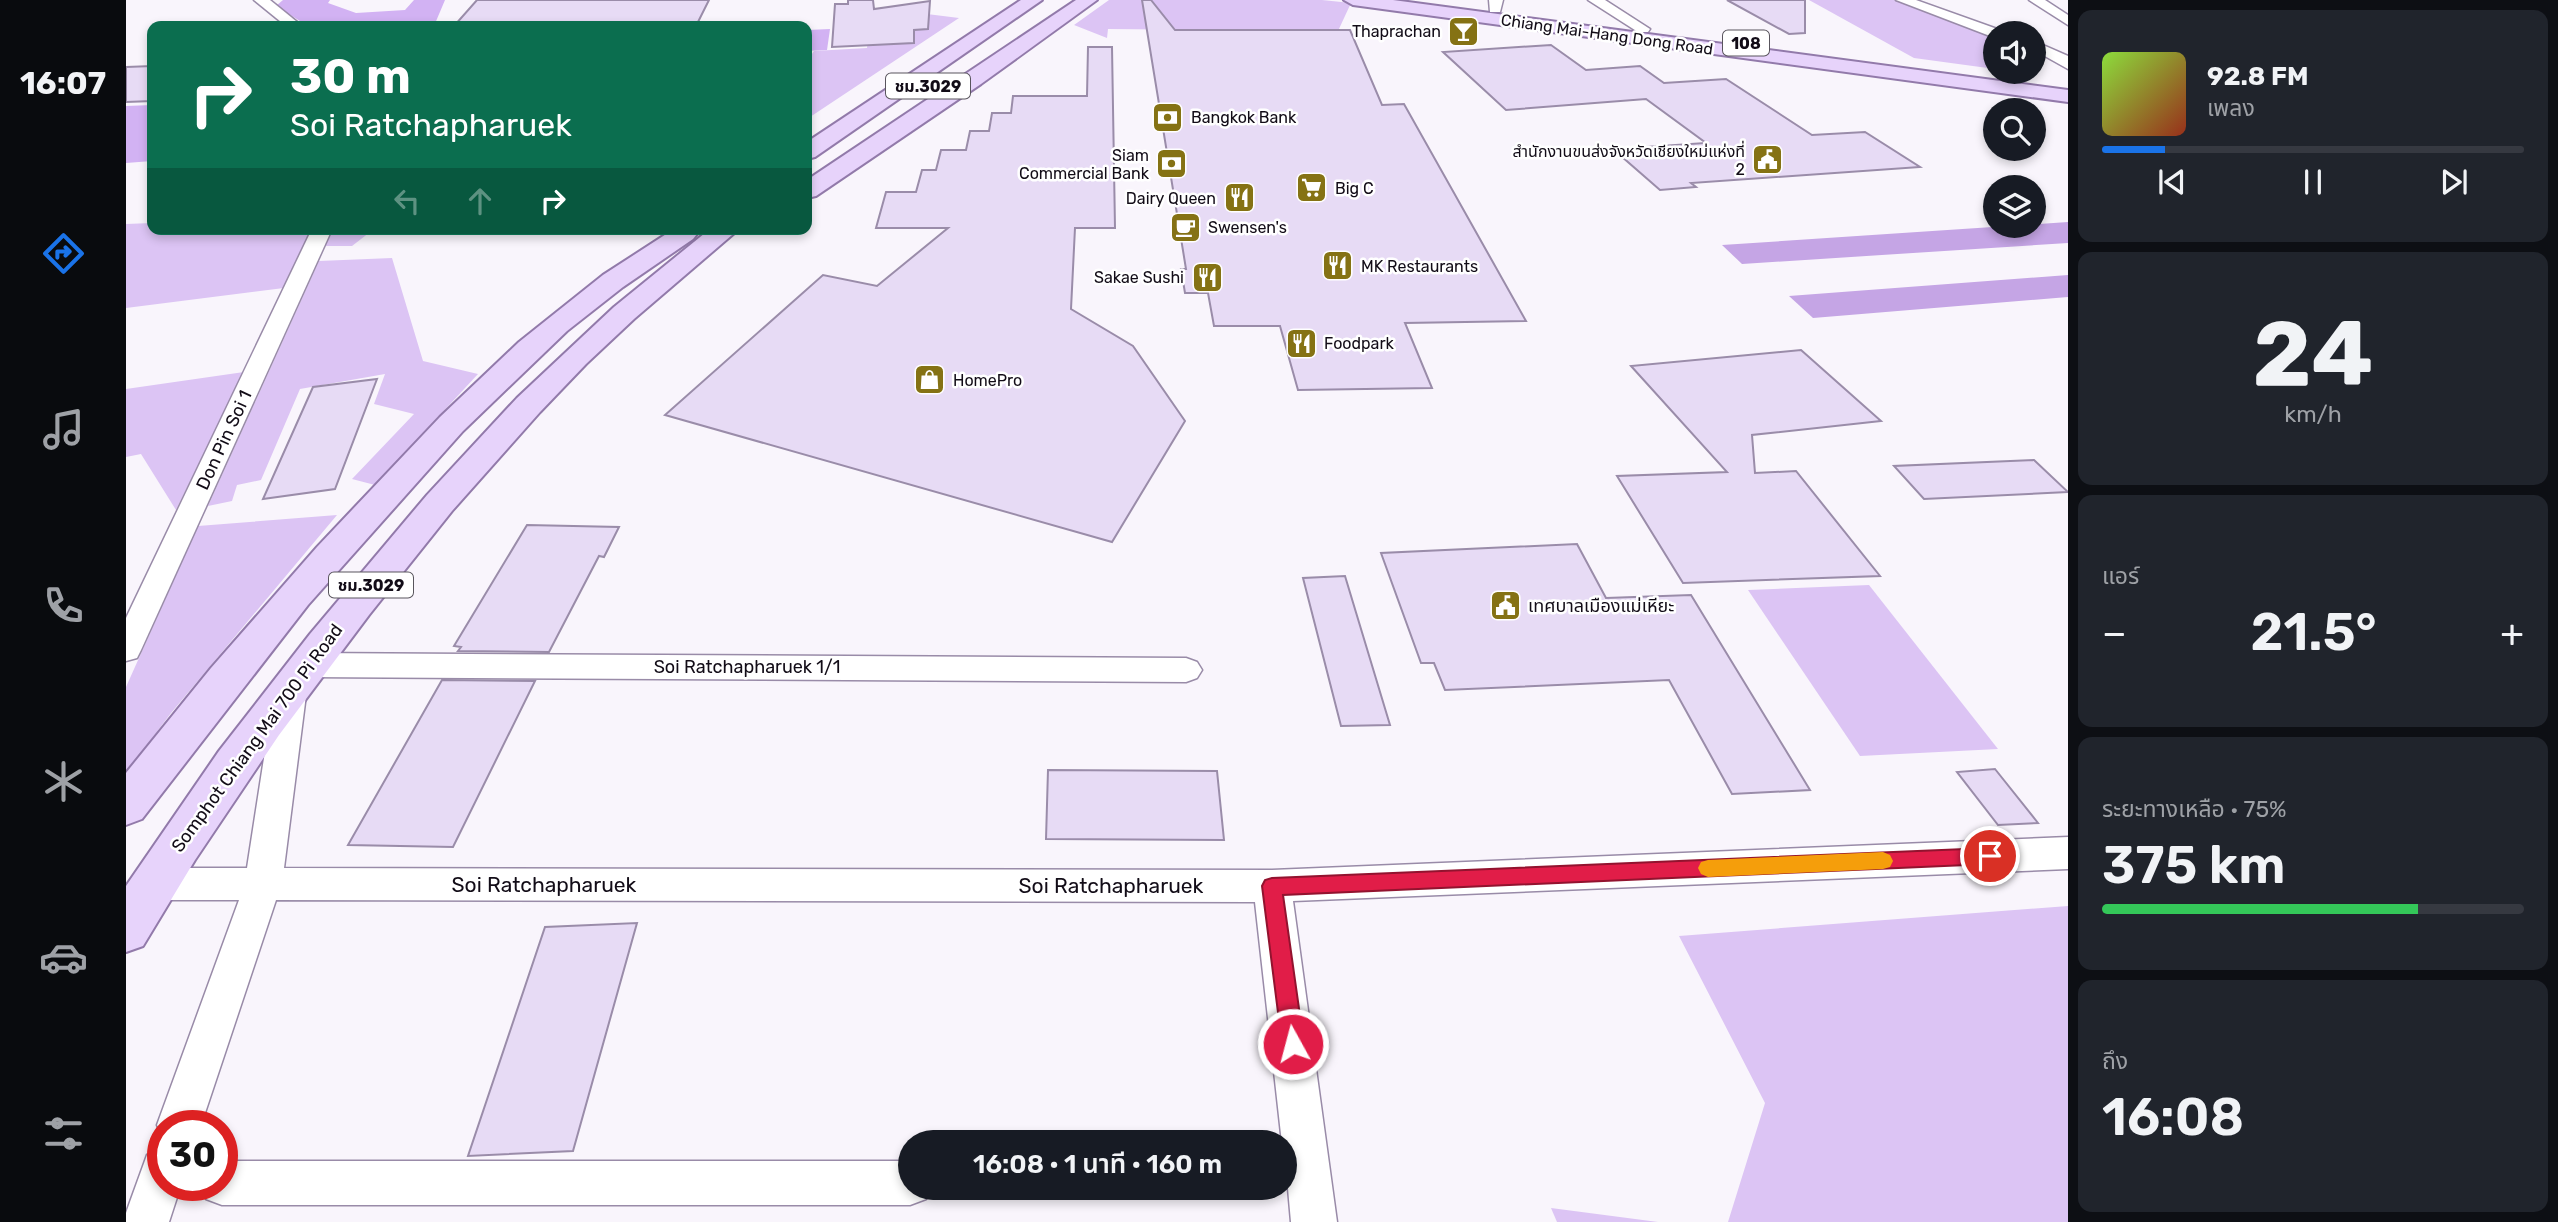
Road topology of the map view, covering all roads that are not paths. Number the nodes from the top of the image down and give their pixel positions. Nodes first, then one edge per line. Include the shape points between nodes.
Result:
1 (261, 0) edge
2 (1005, 0) edge
3 (1034, 0) edge
4 (1050, 0) edge
5 (1088, 0) edge
6 (1353, 0) edge
7 (1424, 0) edge
8 (1595, 0) edge
9 (1903, 0) edge
10 (2036, 0) edge
11 (1495, 5) edge
12 (288, 21) edge
13 (2068, 21) edge
14 (1643, 29) junction
15 (1983, 29) edge
16 (2046, 50) edge
17 (2068, 64) edge
18 (2068, 86) edge
19 (2068, 96) edge
20 (812, 128) edge
21 (812, 149) edge
22 (812, 167) edge
23 (812, 188) edge
24 (319, 235) edge
25 (663, 235) edge
26 (683, 235) edge
27 (718, 235) edge
28 (737, 235) edge
29 (663, 279) junction
30 (612, 282) junction
31 (126, 650) edge
32 (1186, 670) dead end
33 (299, 676) junction
34 (126, 806) edge
35 (2068, 853) edge
36 (153, 884) junction
37 (263, 885) junction
38 (1272, 886) junction
39 (126, 930) edge
40 (184, 1110) edge
41 (1293, 1130) edge
42 (1297, 1176) edge
43 (238, 1183) edge
44 (898, 1183) edge
45 (1314, 1222) edge

1 - 12 street
2 - 20 main road
3 - 21 main road, ชม.3029
4 - 22 main road, ชม.3029
5 - 23 main road
6 - 19 main road, Chiang Mai-Hang Dong Road / 108
7 - 11 main road, Chiang Mai-Hang Dong Road / 108
8 - 14 street
9 - 15 street
10 - 13 street
11 - 14 main road, Chiang Mai-Hang Dong Road / 108
14 - 18 main road, Chiang Mai-Hang Dong Road / 108
16 - 17 street
24 - 31 street, Don Pin Soi 1
25 - 30 main road
26 - 30 main road, ชม.3029
27 - 29 main road, Somphot Chiang Mai 700 Pi Road / ชม.3029
28 - 29 main road
29 - 33 main road, Somphot Chiang Mai 700 Pi Road / ชม.3029 via 606,328 518,416 432,511
30 - 34 main road, ชม.3029 via 481,396 325,558
32 - 33 street, Soi Ratchapharuek 1/1
33 - 36 main road, Somphot Chiang Mai 700 Pi Road / ชม.3029
33 - 37 street
35 - 38 street, Soi Ratchapharuek
36 - 37 street, Soi Ratchapharuek
36 - 39 main road, Somphot Chiang Mai 700 Pi Road / ชม.3029
37 - 38 street, Soi Ratchapharuek
37 - 40 street
38 - 41 street
42 - 45 street
43 - 44 street

